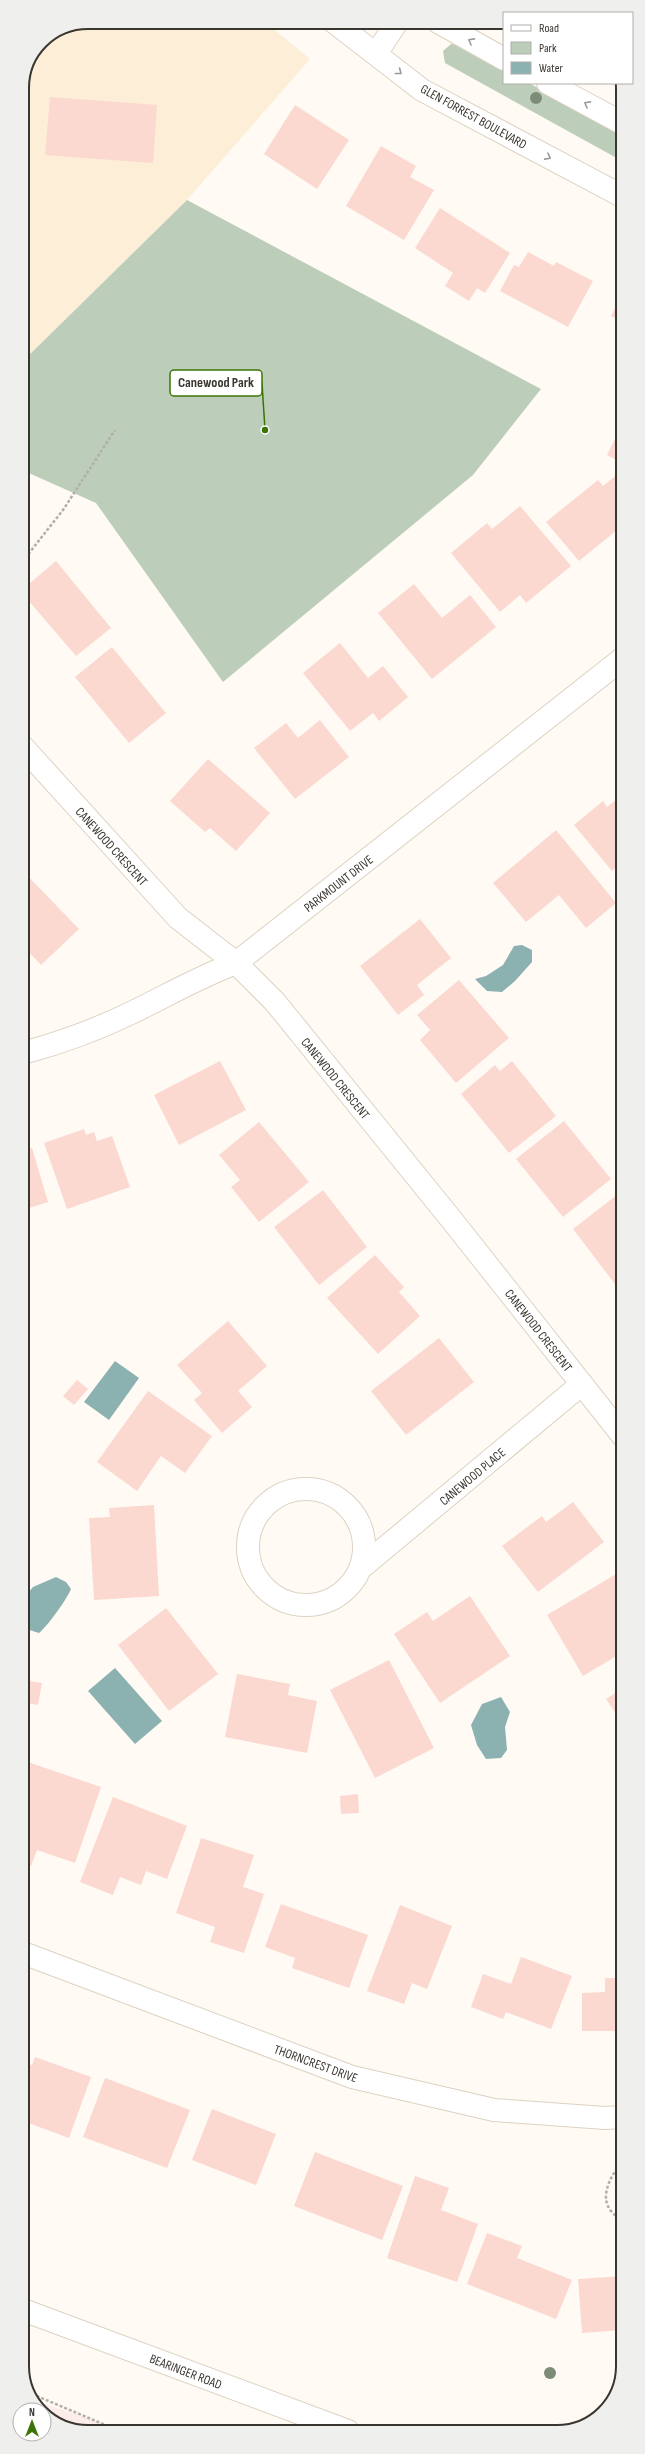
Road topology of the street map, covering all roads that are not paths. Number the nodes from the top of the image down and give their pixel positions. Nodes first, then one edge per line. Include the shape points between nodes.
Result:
1 (343, 29) edge
2 (392, 29) edge
3 (450, 29) edge
4 (376, 54) junction
5 (503, 58) edge
6 (550, 84) edge
7 (616, 120) edge
8 (616, 193) edge
9 (616, 663) edge
10 (29, 754) edge
11 (236, 963) junction
12 (29, 1051) edge
13 (582, 1384) junction
14 (616, 1427) edge
15 (362, 1567) junction
16 (29, 1955) edge
17 (616, 2117) edge
18 (29, 2312) edge
19 (332, 2425) edge

1 - 4 street, GLEN FORREST BOULEVARD
2 - 4 street
5 -> 3 street
4 -> 8 street, GLEN FORREST BOULEVARD via 422,90
7 -> 6 street
9 - 11 street, PARKMOUNT DRIVE
10 - 11 street, CANEWOOD CRESCENT via 178,918
11 - 12 street, PARKMOUNT DRIVE via 204,975 131,1013 77,1037
11 - 13 street, CANEWOOD CRESCENT via 275,1002
13 - 14 street, CANEWOOD CRESCENT
13 - 15 street, CANEWOOD PLACE
15 - 15 street, CANEWOOD PLACE via 365,1541 360,1522 347,1504 330,1492 310,1488 280,1494 268,1502 254,1518 247,1549 250,1564 261,1585 278,1598 308,1606 321,1603 340,1595 351,1585
16 - 17 street, THORNCREST DRIVE via 352,2077 494,2110
18 - 19 street, BEARINGER ROAD

